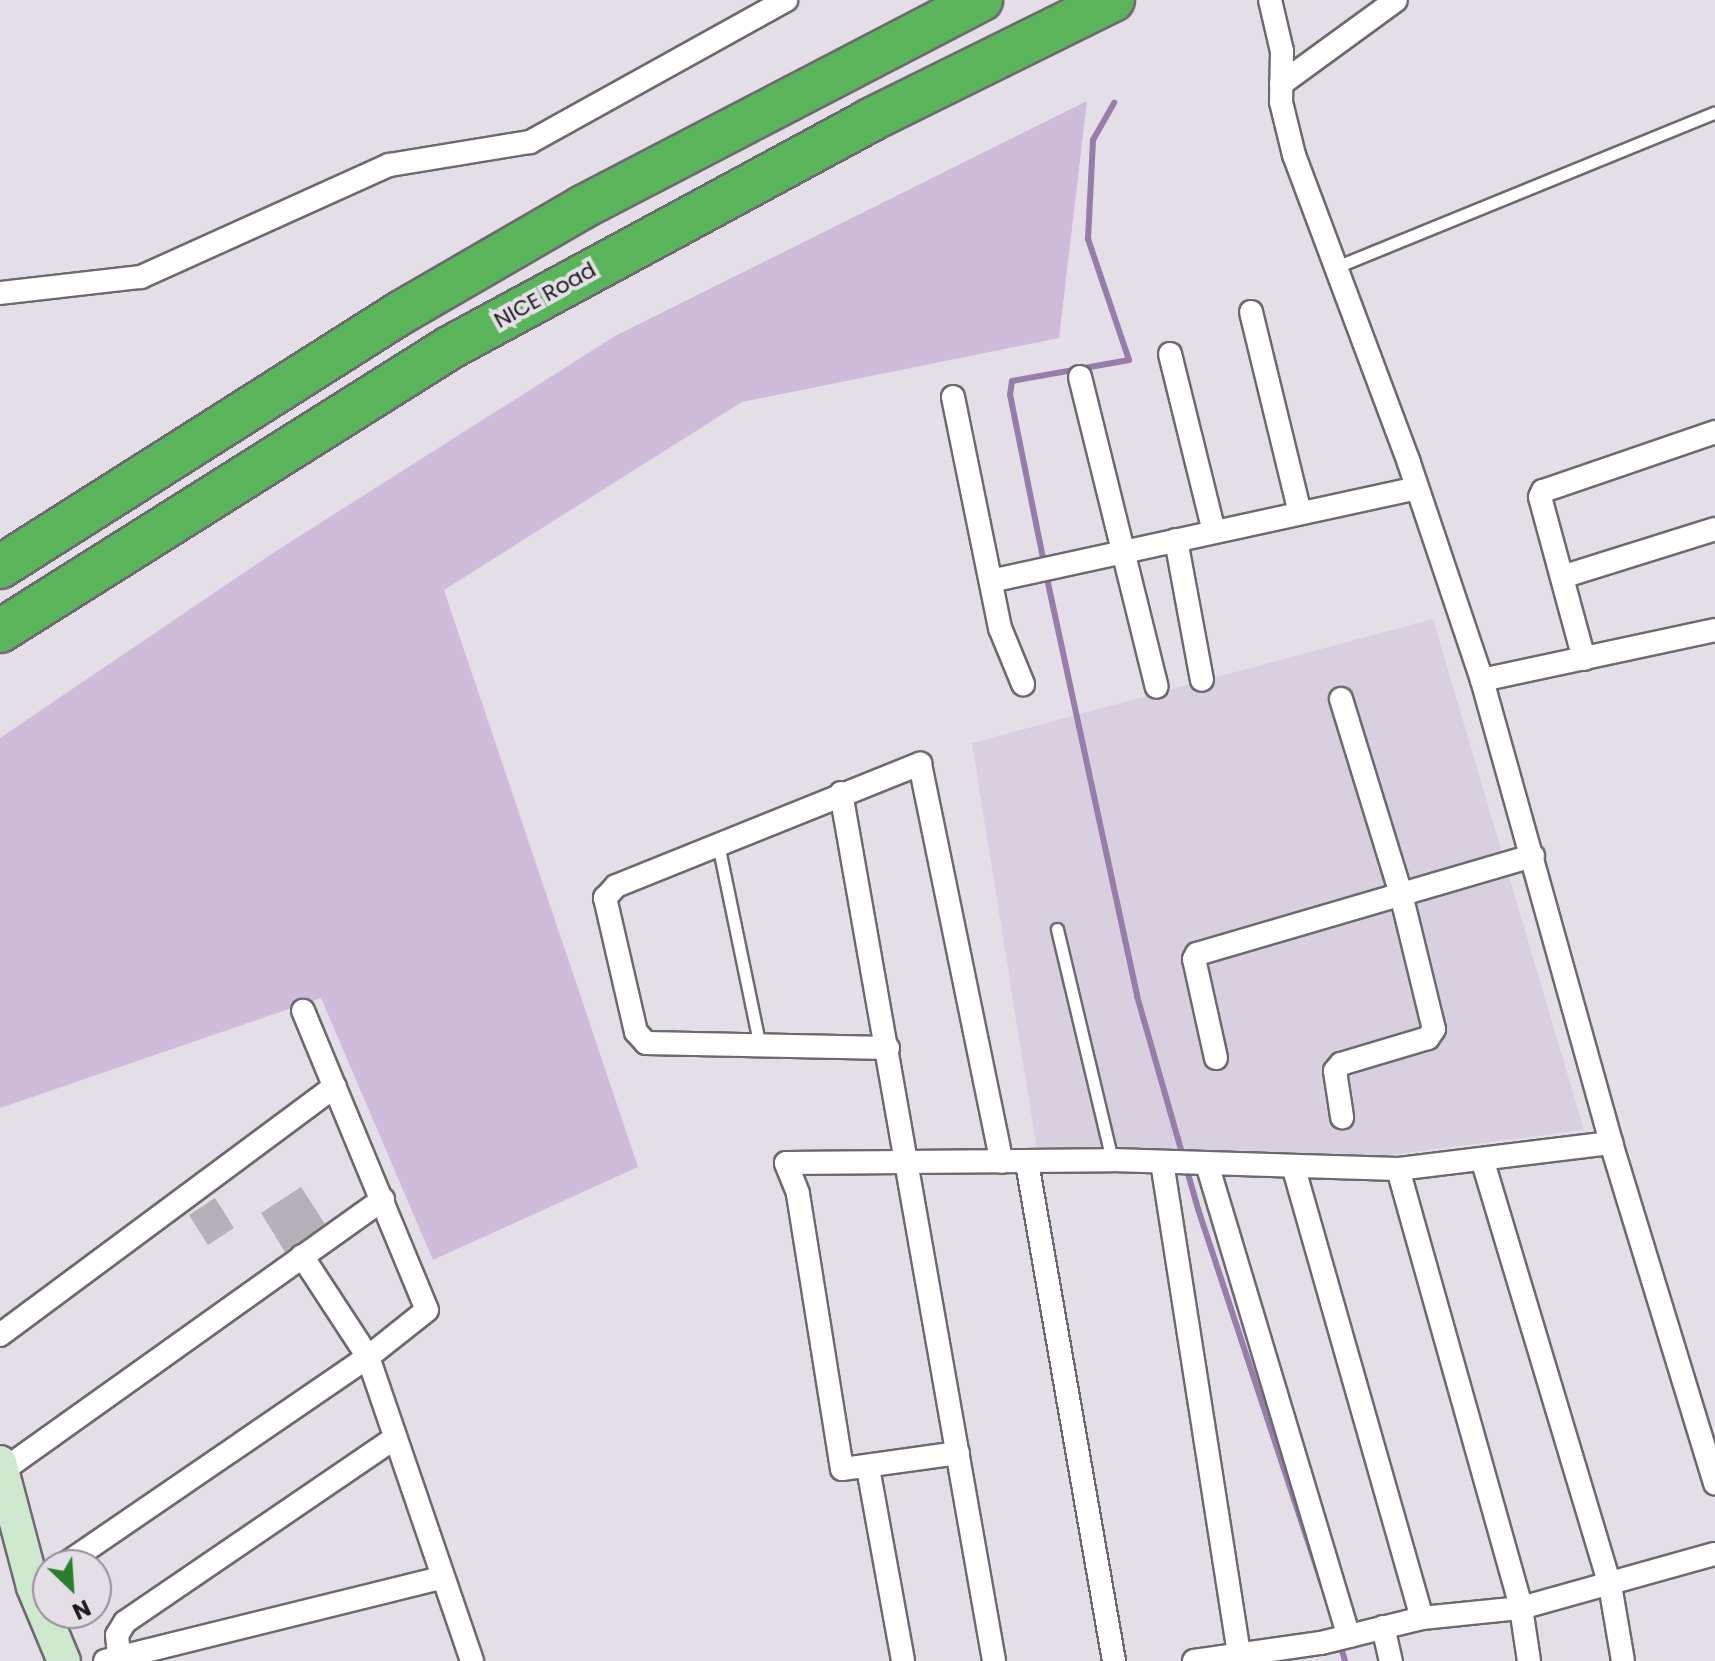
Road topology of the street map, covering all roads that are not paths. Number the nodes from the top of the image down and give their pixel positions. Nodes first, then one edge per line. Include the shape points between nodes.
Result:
1 (786, 0) edge
2 (981, 0) edge
3 (1113, 0) edge
4 (1270, 0) edge
5 (1396, 0) edge
6 (1281, 84) junction
7 (1715, 112) edge
8 (1336, 267) junction
9 (0, 293) edge
10 (1251, 312) dead end
11 (1170, 354) dead end
12 (1080, 377) dead end
13 (953, 397) dead end
14 (1715, 432) edge
15 (1417, 488) junction
16 (1300, 513) junction
17 (1715, 529) edge
18 (1214, 532) junction
19 (1176, 540) junction
20 (1124, 552) junction
21 (0, 567) edge
22 (1562, 577) junction
23 (991, 581) junction
24 (1715, 630) edge
25 (0, 631) edge
26 (1584, 659) junction
27 (1202, 680) dead end
28 (1482, 680) junction
29 (1023, 684) dead end
30 (1157, 687) dead end
31 (1341, 699) dead end
32 (841, 793) junction
33 (718, 844) junction
34 (1533, 856) junction
35 (1401, 894) junction
36 (1057, 929) dead end
37 (303, 1011) dead end
38 (760, 1046) junction
39 (888, 1048) junction
40 (1216, 1058) dead end
41 (335, 1086) junction
42 (1342, 1117) dead end
43 (1611, 1143) junction
44 (1112, 1160) junction
45 (906, 1161) junction
46 (1002, 1162) junction
47 (1162, 1162) junction
48 (1483, 1162) junction
49 (1027, 1163) junction
50 (1207, 1164) junction
51 (1294, 1169) junction
52 (1398, 1169) junction
53 (383, 1199) junction
54 (302, 1256) junction
55 (0, 1335) edge
56 (368, 1357) junction
57 (395, 1438) junction
58 (958, 1453) junction
59 (1, 1467) edge
60 (868, 1468) junction
61 (1713, 1468) edge
62 (87, 1549) edge
63 (1715, 1554) edge
64 (32, 1558) edge
65 (441, 1578) junction
66 (1610, 1585) junction
67 (1521, 1608) junction
68 (1422, 1618) junction
69 (1383, 1627) junction
70 (54, 1629) edge
71 (1349, 1636) junction
72 (1322, 1652) edge
73 (1239, 1654) junction
74 (112, 1659) edge
75 (64, 1661) edge
76 (472, 1661) edge
77 (903, 1661) edge
78 (994, 1661) edge
79 (1114, 1661) edge
80 (1194, 1661) edge
81 (1391, 1661) edge
82 (1529, 1661) edge
83 (1623, 1661) edge

1 - 9 street via 530,142 389,165 141,277
2 - 21 highway via 583,207 428,297
3 - 25 highway, NICE Road via 870,120 464,340
4 - 6 street via 1282,51
5 - 6 street
6 - 8 street via 1294,155
7 - 8 lane
8 - 15 street
10 - 16 street
11 - 18 street
12 - 20 street
13 - 23 street
14 - 22 street via 1543,491 1540,497
15 - 16 street
15 - 28 street
16 - 18 street
17 - 22 street
18 - 19 street
19 - 20 street
19 - 27 street
20 - 23 street
20 - 30 street
22 - 26 street
23 - 29 street via 1000,628
24 - 26 street
26 - 28 street
28 - 34 street
31 - 35 street
32 - 33 street
32 - 39 street
32 - 46 street via 915,764 923,770
33 - 38 lane
33 - 38 street via 616,886 605,898 640,1040
34 - 35 street
34 - 43 street
35 - 40 street via 1197,954
35 - 42 street via 1434,1029 1428,1038 1341,1064 1335,1071
36 - 44 lane
37 - 41 street
38 - 39 street
39 - 45 street
41 - 53 street
41 - 55 street
43 - 48 street
43 - 61 street
44 - 47 street
44 - 49 street
45 - 46 street
45 - 58 street
45 - 60 street via 786,1163 798,1193 842,1469
46 - 49 street
47 - 50 street
47 - 73 street
48 - 52 street
48 - 66 street
49 - 79 street
50 - 51 street
50 - 71 street
51 - 52 street
51 - 68 street
52 - 67 street
53 - 54 street
53 - 56 street via 427,1303 422,1316
54 - 56 street
54 - 59 street
56 - 57 street
56 - 62 street
57 - 65 street
57 - 74 street via 125,1622
58 - 60 street
58 - 78 street
59 - 64 street
60 - 77 street
63 - 66 street
65 - 74 street
65 - 76 street
66 - 67 street
66 - 83 street
67 - 68 street
67 - 82 street
68 - 69 street
69 - 71 street
69 - 81 street
70 - 75 street
71 - 72 street
72 - 73 street
73 - 80 street

